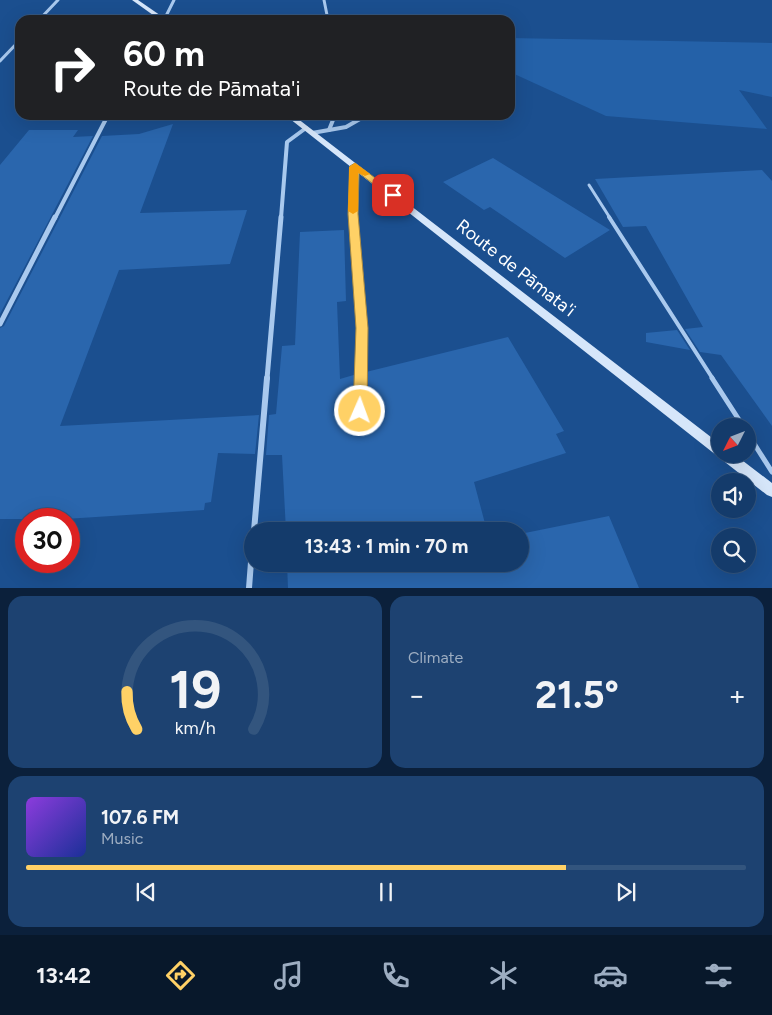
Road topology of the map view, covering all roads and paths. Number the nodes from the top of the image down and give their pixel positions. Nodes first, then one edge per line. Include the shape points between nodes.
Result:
1 (58, 0) edge
2 (135, 0) edge
3 (174, 0) edge
4 (324, 0) edge
5 (44, 15) edge
6 (157, 15) edge
7 (166, 15) edge
8 (327, 15) edge
9 (15, 45) edge
10 (0, 61) edge
11 (105, 120) edge
12 (295, 120) edge
13 (333, 120) edge
14 (358, 120) edge
15 (329, 130) junction
16 (309, 131) junction
17 (355, 166) junction
18 (590, 185) dead end
19 (0, 324) edge
20 (360, 411) dead end
21 (738, 418) edge
22 (711, 444) edge
23 (756, 447) edge
24 (736, 463) edge
25 (772, 472) edge
26 (772, 491) edge
27 (255, 522) edge
28 (250, 572) edge
29 (249, 588) edge

1 - 5 street
2 - 6 main road
3 - 7 street
4 - 8 street
9 - 10 street
11 - 19 street
12 - 16 main road, Route de Pāmata'i
13 - 15 street
14 - 15 street via 346,127
15 - 16 street
16 - 17 main road, Route de Pāmata'i
16 - 27 street via 288,142
17 - 20 street via 353,214 362,328
17 - 22 main road, Route de Pāmata'i
18 - 21 lane
23 - 25 lane
24 - 26 main road
28 - 29 street

